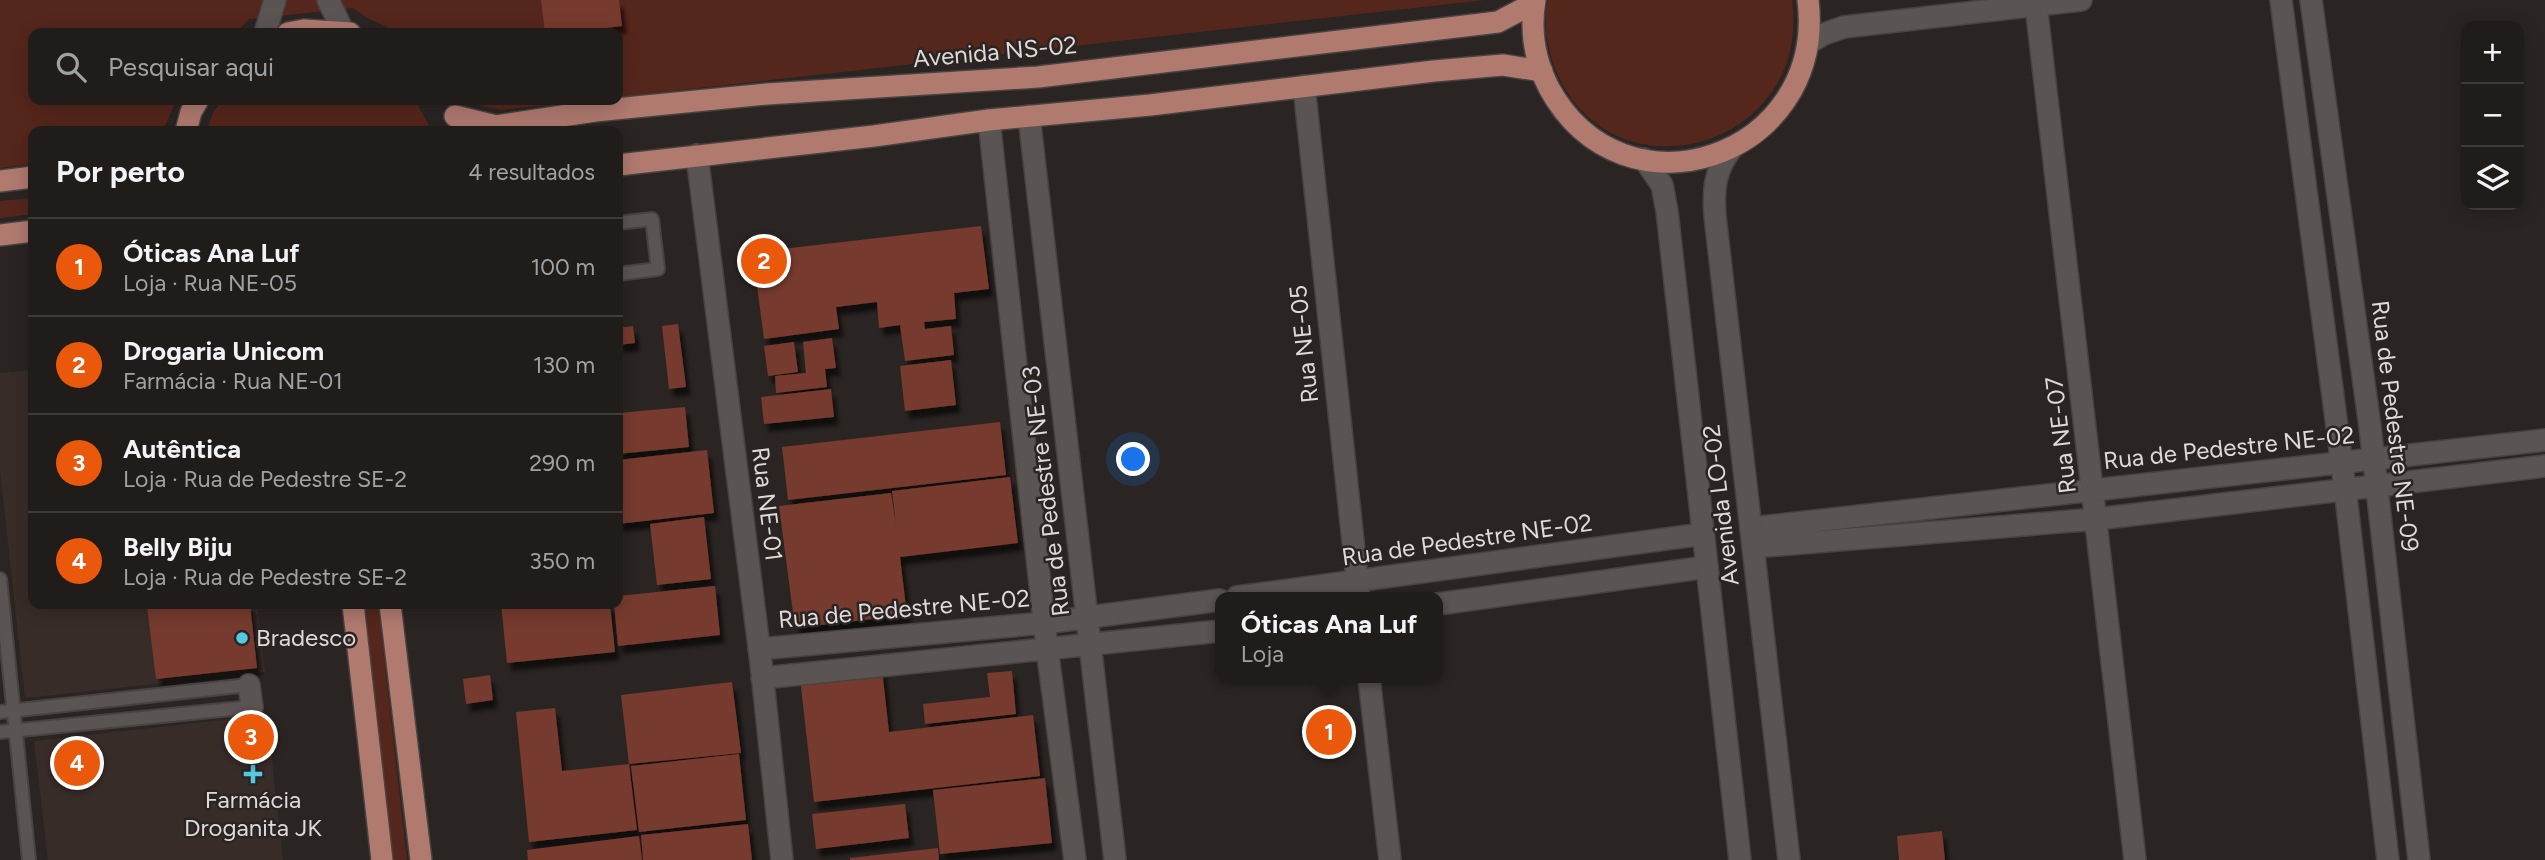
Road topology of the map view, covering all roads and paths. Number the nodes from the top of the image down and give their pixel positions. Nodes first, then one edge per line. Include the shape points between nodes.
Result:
1 (275, 0) edge
2 (328, 0) edge
3 (1808, 0) edge
4 (2081, 0) edge
5 (2281, 0) edge
6 (2311, 0) edge
7 (1535, 1) edge
8 (2036, 5) junction
9 (267, 28) edge
10 (344, 28) edge
11 (1808, 43) junction
12 (1542, 71) junction
13 (1304, 86) junction
14 (195, 105) edge
15 (453, 116) edge
16 (1029, 116) junction
17 (989, 120) junction
18 (187, 126) edge
19 (1732, 148) junction
20 (697, 155) junction
21 (1644, 159) junction
22 (623, 164) edge
23 (28, 178) edge
24 (0, 181) edge
25 (623, 222) edge
26 (28, 232) edge
27 (0, 235) edge
28 (623, 273) edge
29 (2545, 440) edge
30 (2374, 459) junction
31 (2342, 463) junction
32 (2545, 466) edge
33 (2377, 485) junction
34 (2345, 488) junction
35 (2094, 489) junction
36 (2097, 519) junction
37 (1703, 534) junction
38 (1752, 538) junction
39 (1707, 567) junction
40 (0, 579) edge
41 (1358, 589) edge
42 (1313, 592) edge
43 (1215, 601) edge
44 (1443, 603) edge
45 (354, 609) edge
46 (391, 609) edge
47 (1088, 617) junction
48 (1044, 623) junction
49 (1215, 632) edge
50 (1091, 645) junction
51 (1047, 648) junction
52 (759, 649) junction
53 (762, 678) junction
54 (1370, 683) edge
55 (249, 685) joint
56 (252, 707) joint
57 (14, 711) junction
58 (0, 712) edge
59 (16, 730) junction
60 (0, 732) edge
61 (29, 860) edge
62 (382, 860) edge
63 (421, 860) edge
64 (782, 860) edge
65 (1074, 860) edge
66 (1115, 860) edge
67 (1390, 860) edge
68 (1740, 860) edge
69 (1789, 860) edge
70 (2135, 860) edge
71 (2388, 860) edge
72 (2419, 860) edge

1 - 9 street
2 - 10 street
3 - 11 main road, Avenida NS-02
4 - 8 street
5 - 31 street
6 - 30 street, Rua de Pedestre NE-09
7 - 12 main road, Avenida NS-02 via 1533,32
7 - 15 main road, Avenida NS-02 via 1498,22 1038,77 767,94 496,126
8 - 11 street via 1838,28
8 - 35 street, Rua NE-07
11 - 19 main road, Avenida NS-02 via 1783,105 1758,131
12 - 13 main road via 1503,65
12 - 21 main road, Avenida NS-02 via 1560,106 1581,128 1612,148
13 - 16 main road
13 - 41 street, Rua NE-05
14 - 18 main road
16 - 17 main road
16 - 47 street, Rua de Pedestre NE-03
17 - 20 main road
17 - 48 street, Rua de Pedestre NE-03
19 - 21 main road, Avenida NS-02 via 1692,160
19 - 38 street, Avenida LO-02 via 1717,171 1714,203
20 - 22 main road
20 - 52 street, Rua NE-01
21 - 37 street, Avenida LO-02 via 1660,181 1666,202
23 - 24 main road
25 - 28 lane via 652,219 658,269
26 - 27 main road
29 - 30 street, Rua de Pedestre NE-02
30 - 31 street, Rua de Pedestre NE-02
30 - 33 street, Rua de Pedestre NE-09
31 - 34 street
31 - 35 street, Rua de Pedestre NE-02
32 - 33 street
33 - 34 street
33 - 72 street, Rua de Pedestre NE-09
34 - 36 street
34 - 71 street
35 - 36 street, Rua NE-07
35 - 38 street, Rua de Pedestre NE-02
36 - 38 street
36 - 70 street, Rua NE-07
37 - 39 street, Avenida LO-02
37 - 41 street, Rua de Pedestre NE-02
38 - 69 street, Avenida LO-02
39 - 44 street
39 - 68 street, Avenida LO-02
40 - 57 lane
41 - 42 street, Rua de Pedestre NE-02
43 - 47 street, Rua de Pedestre NE-02
45 - 62 main road
46 - 63 main road
47 - 48 street, Rua de Pedestre NE-02
47 - 50 street, Rua de Pedestre NE-03
48 - 51 street, Rua de Pedestre NE-03
48 - 52 street, Rua de Pedestre NE-02
49 - 50 street
50 - 51 street
50 - 66 street, Rua de Pedestre NE-03
51 - 53 street
51 - 65 street, Rua de Pedestre NE-03
52 - 53 street, Rua NE-01
53 - 64 street, Rua NE-01
54 - 67 street
55 - 56 street
55 - 57 lane
56 - 59 lane
57 - 58 lane
57 - 59 lane
59 - 60 lane
59 - 61 lane

